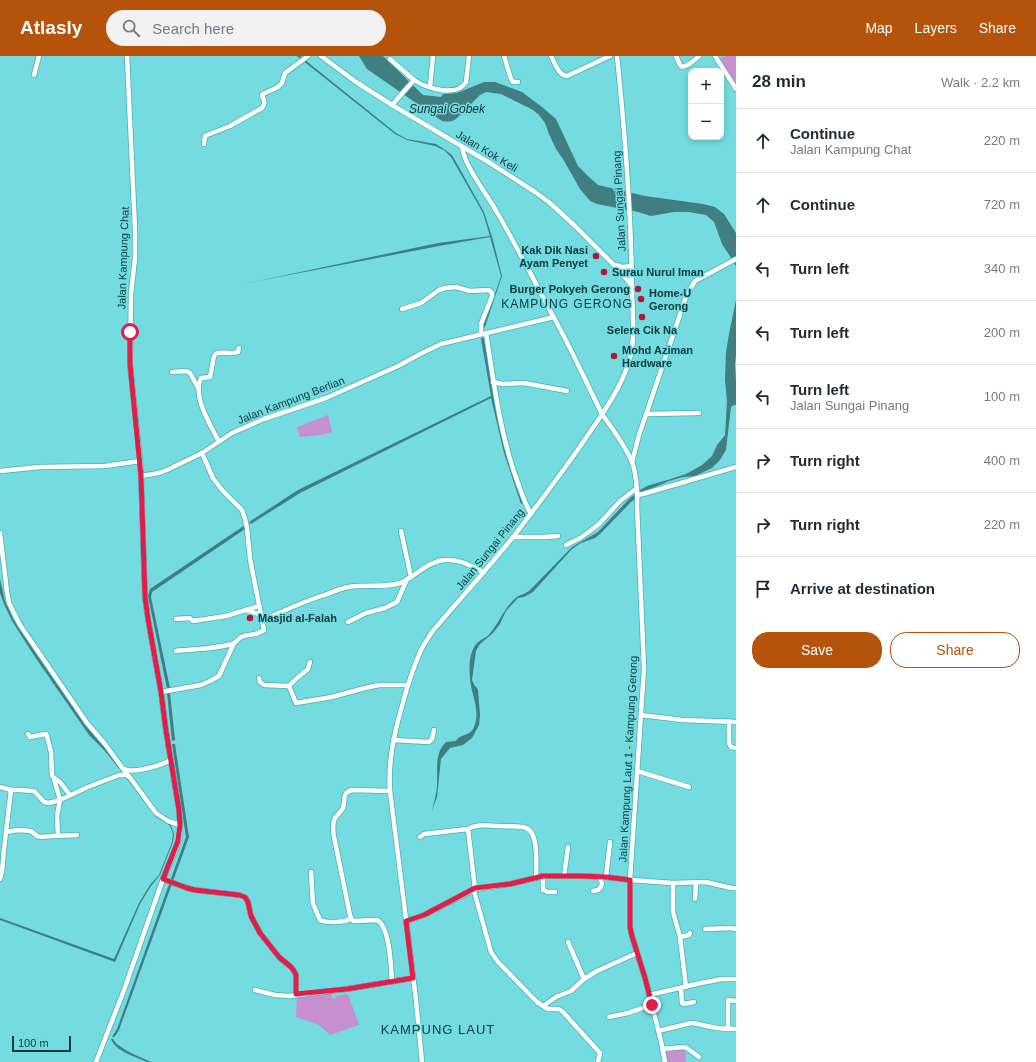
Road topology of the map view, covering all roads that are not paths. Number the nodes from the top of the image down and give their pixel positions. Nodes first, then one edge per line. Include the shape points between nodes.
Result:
1 (39, 56) edge
2 (126, 56) edge
3 (321, 56) edge
4 (433, 56) edge
5 (469, 56) edge
6 (504, 56) edge
7 (551, 56) edge
8 (610, 56) edge
9 (617, 56) edge
10 (676, 56) edge
11 (699, 56) edge
12 (715, 56) edge
13 (307, 57) edge
14 (390, 59) dead end
15 (34, 75) dead end
16 (413, 81) junction
17 (518, 82) dead end
18 (430, 87) junction
19 (736, 90) edge
20 (394, 103) junction
21 (204, 144) dead end
22 (462, 147) junction
23 (736, 259) edge
24 (615, 265) junction
25 (632, 266) junction
26 (632, 276) junction
27 (632, 286) junction
28 (402, 309) dead end
29 (554, 317) junction
30 (486, 333) junction
31 (481, 334) junction
32 (238, 348) dead end
33 (172, 372) dead end
34 (494, 382) junction
35 (198, 388) junction
36 (567, 391) dead end
37 (699, 413) dead end
38 (602, 414) junction
39 (646, 414) junction
40 (218, 442) junction
41 (202, 453) junction
42 (140, 461) junction
43 (632, 462) junction
44 (736, 467) edge
45 (0, 470) edge
46 (141, 476) junction
47 (637, 491) junction
48 (531, 514) junction
49 (401, 531) dead end
50 (0, 533) edge
51 (558, 536) dead end
52 (512, 537) junction
53 (566, 545) dead end
54 (483, 572) junction
55 (409, 578) junction
56 (259, 606) junction
57 (246, 610) junction
58 (261, 615) junction
59 (176, 619) dead end
60 (262, 621) junction
61 (348, 622) dead end
62 (234, 643) junction
63 (176, 651) dead end
64 (310, 662) dead end
65 (259, 678) dead end
66 (408, 685) junction
67 (289, 686) junction
68 (161, 692) junction
69 (641, 715) junction
70 (729, 722) junction
71 (736, 722) edge
72 (434, 730) dead end
73 (28, 734) dead end
74 (393, 740) junction
75 (736, 748) edge
76 (171, 760) junction
77 (637, 771) junction
78 (123, 772) junction
79 (54, 779) junction
80 (0, 787) edge
81 (689, 787) dead end
82 (11, 790) junction
83 (390, 790) junction
84 (70, 795) junction
85 (60, 800) junction
86 (180, 825) junction
87 (468, 829) junction
88 (6, 832) junction
89 (58, 835) junction
90 (77, 835) dead end
91 (420, 837) dead end
92 (610, 842) dead end
93 (568, 847) dead end
94 (1, 863) edge
95 (311, 872) dead end
96 (543, 876) junction
97 (564, 876) junction
98 (606, 877) junction
99 (536, 878) junction
100 (600, 878) junction
101 (0, 879) edge
102 (163, 879) junction
103 (630, 880) junction
104 (673, 883) junction
105 (696, 883) junction
106 (475, 888) junction
107 (736, 888) edge
108 (593, 891) dead end
109 (555, 892) dead end
110 (695, 900) dead end
111 (351, 918) junction
112 (406, 921) junction
113 (705, 929) dead end
114 (736, 929) edge
115 (690, 933) dead end
116 (680, 937) junction
117 (568, 942) dead end
118 (637, 953) junction
119 (413, 978) junction
120 (584, 979) junction
121 (736, 979) edge
122 (392, 981) junction
123 (686, 987) junction
124 (680, 989) junction
125 (255, 990) dead end
126 (296, 994) junction
127 (649, 995) junction
128 (736, 1001) edge
129 (694, 1002) dead end
130 (652, 1005) junction
131 (543, 1006) junction
132 (609, 1018) dead end
133 (728, 1029) junction
134 (736, 1029) edge
135 (658, 1031) junction
136 (662, 1049) junction
137 (699, 1057) dead end
138 (96, 1062) edge
139 (422, 1062) edge
140 (598, 1062) edge
141 (665, 1062) edge

1 - 15 street
2 - 42 street, Jalan Kampung Chat via 135,229 130,364
3 - 20 street, Jalan Kok Keli via 356,82
4 - 18 street
5 - 18 street via 467,79 462,87 454,90
6 - 17 street via 511,79
7 - 8 street via 560,72 568,76
9 - 25 street, Jalan Sungai Pinang
10 - 11 street via 682,67
12 - 19 street
13 - 21 street via 285,73 278,87 263,94 265,103 262,108 230,126 205,136
14 - 16 street
16 - 18 street
16 - 20 street
20 - 22 street, Jalan Kok Keli
22 - 24 street, Jalan Kok Keli via 540,196
22 - 29 street, Jalan Kampung Laut 1 - Kampung Gerong via 463,154
23 - 39 street via 695,281 687,294
24 - 25 street
24 - 26 street, Jalan Kok Keli
24 - 27 street
25 - 26 street, Jalan Sungai Pinang
26 - 27 street, Jalan Sungai Pinang
27 - 38 street, Jalan Sungai Pinang via 630,354 619,385
28 - 31 street via 421,303 445,288 489,290 492,296 481,324
29 - 30 street, Jalan Kampung Berlian
29 - 38 street, Jalan Kampung Laut 1 - Kampung Gerong
30 - 31 street, Jalan Kampung Berlian
30 - 34 street
31 - 40 street, Jalan Kampung Berlian via 437,346 326,398 264,419
32 - 35 street via 238,352 217,353 214,356 210,377 201,378
33 - 35 street via 187,371
34 - 36 street
34 - 48 street via 505,440 526,507
35 - 40 street
37 - 39 street
38 - 43 street, Jalan Kampung Laut 1 - Kampung Gerong
38 - 48 street, Jalan Sungai Pinang
39 - 43 street
40 - 41 street, Jalan Kampung Berlian
41 - 46 street, Jalan Kampung Berlian via 167,470
41 - 56 street via 213,478 242,510
42 - 45 street via 105,466
42 - 46 street
43 - 47 street, Jalan Kampung Laut 1 - Kampung Gerong
44 - 47 street via 643,494
46 - 68 street via 145,597
47 - 53 street via 620,501 590,531
47 - 69 street, Jalan Kampung Laut 1 - Kampung Gerong via 644,668
48 - 52 street, Jalan Sungai Pinang
49 - 55 street
50 - 78 street via 9,603 20,625
51 - 52 street
52 - 54 street, Jalan Sungai Pinang
54 - 55 street via 462,562 445,560 430,565
54 - 66 street, Jalan Sungai Pinang via 432,632 422,649
55 - 60 street via 391,584 340,589
55 - 61 street via 397,602
56 - 57 street
56 - 58 street
57 - 58 street
57 - 59 street via 193,621 190,618
58 - 60 street
60 - 62 street via 264,630 242,636
62 - 63 street
62 - 68 street via 219,676 201,684
64 - 67 street via 308,669
65 - 67 street via 264,686
66 - 67 street via 379,685 296,703
66 - 74 street, Jalan Sungai Pinang
68 - 76 street
69 - 70 street via 678,720
69 - 77 street, Jalan Kampung Laut 1 - Kampung Gerong
70 - 71 street
70 - 75 street via 730,747
72 - 74 street via 432,739 427,742
73 - 79 street via 30,737 46,734
74 - 83 street, Jalan Sungai Pinang
76 - 78 street via 152,767
76 - 86 street
77 - 81 street
77 - 103 street, Jalan Kampung Laut 1 - Kampung Gerong
78 - 84 street
78 - 86 street via 129,776 156,813
79 - 84 street via 60,782
79 - 85 street
80 - 82 street
82 - 85 street via 33,791 46,803
82 - 88 street
83 - 111 street via 348,792 345,795 344,807 334,820 334,837
83 - 112 street, Jalan Sungai Pinang
84 - 85 street
85 - 89 street via 57,816
86 - 102 street via 178,841
87 - 91 street via 424,834
87 - 99 street via 472,826 529,828 535,839
87 - 106 street
88 - 89 street via 30,831 39,837
88 - 94 street
89 - 90 street
92 - 98 street
93 - 97 street
94 - 101 street
95 - 111 street via 313,904 320,920 345,922
96 - 97 street
96 - 99 street
96 - 109 street via 543,890
97 - 100 street
98 - 100 street
98 - 103 street
99 - 106 street
100 - 108 street via 601,887
102 - 126 street via 195,890 245,897 260,933 294,971
102 - 138 street
103 - 104 street
103 - 118 street, Jalan Kampung Laut 1 - Kampung Gerong via 630,927
104 - 105 street
104 - 116 street via 673,912
105 - 107 street via 706,882
105 - 110 street
106 - 112 street via 424,915
106 - 131 street via 491,952
111 - 122 street via 353,921 380,922 388,940
112 - 119 street, Jalan Sungai Pinang
113 - 114 street
115 - 116 street
116 - 123 street
117 - 120 street
118 - 120 street
118 - 127 street, Jalan Kampung Laut 1 - Kampung Gerong
119 - 122 street
119 - 139 street, Jalan Sungai Pinang
120 - 131 street via 571,991
121 - 123 street via 722,979
122 - 126 street
123 - 124 street
124 - 127 street
124 - 129 street via 682,1003
125 - 126 street via 275,995
127 - 130 street, Jalan Kampung Laut 1 - Kampung Gerong
128 - 133 street via 728,1000
130 - 132 street
130 - 135 street, Jalan Kampung Laut 1 - Kampung Gerong
131 - 140 street via 561,1010 568,1016 600,1053
133 - 134 street
133 - 135 street via 691,1023
135 - 136 street, Jalan Kampung Laut 1 - Kampung Gerong
136 - 137 street via 683,1047
136 - 141 street, Jalan Kampung Laut 1 - Kampung Gerong

